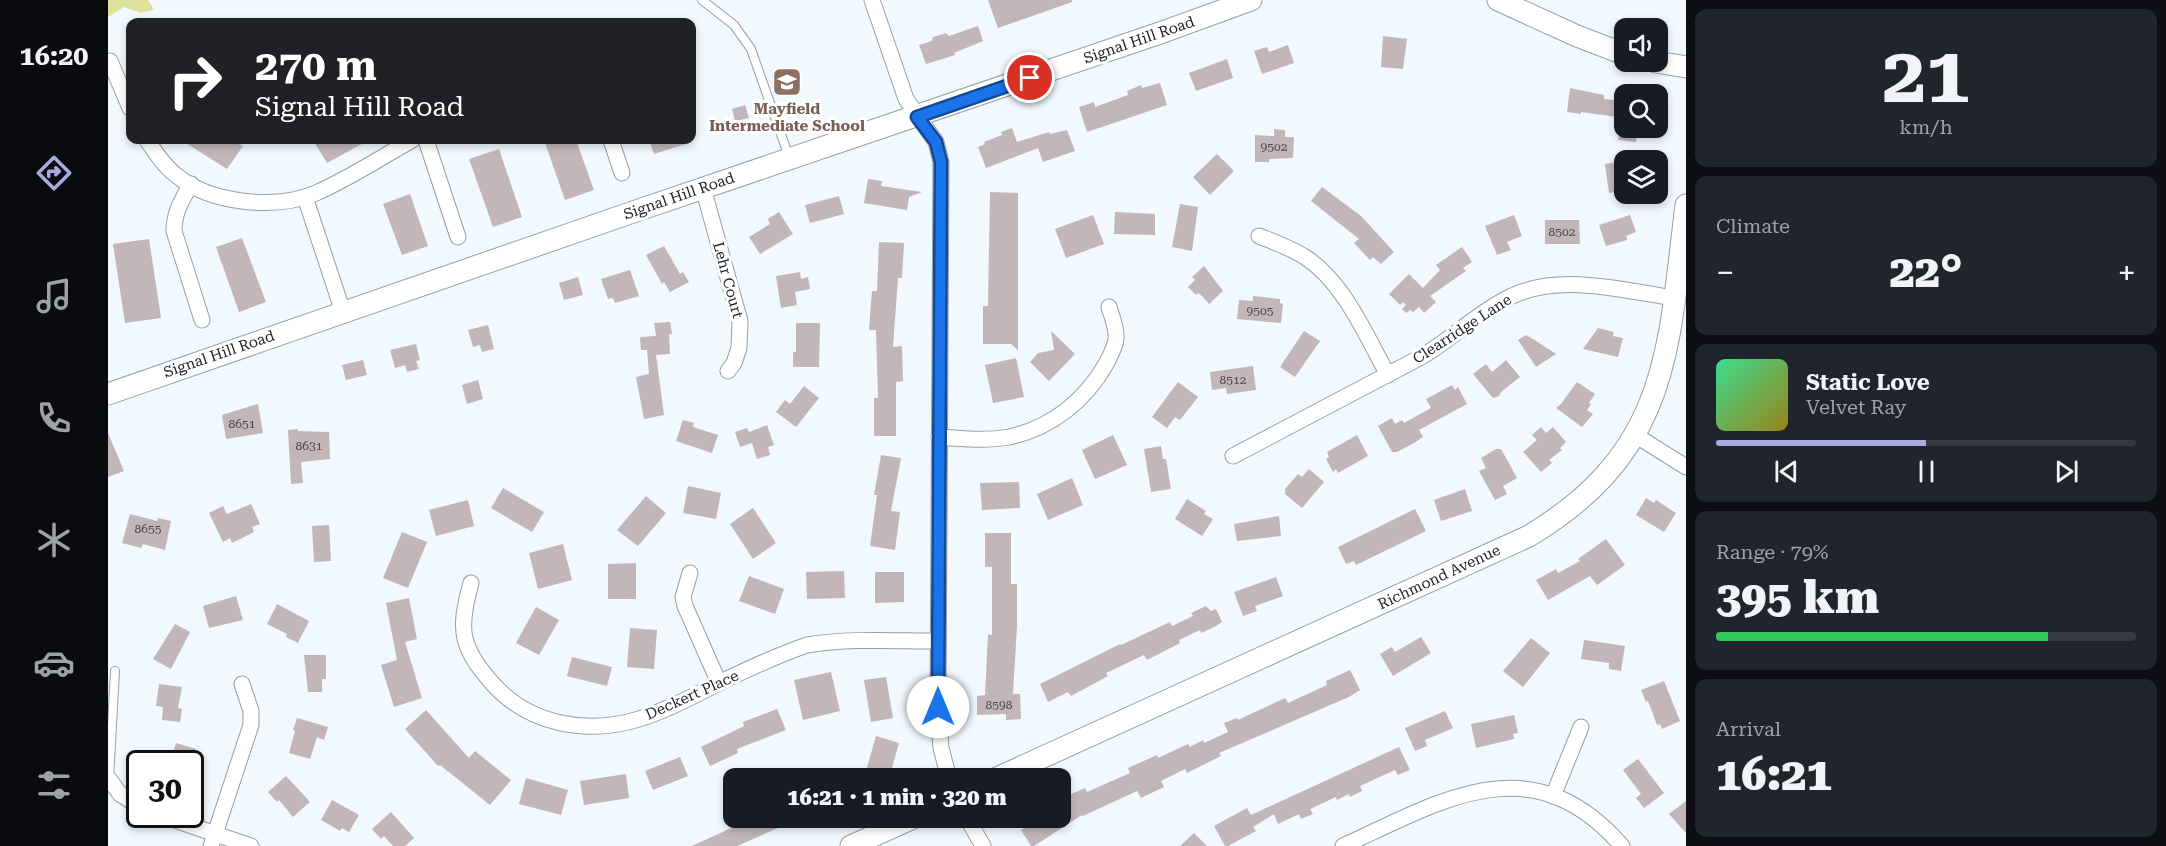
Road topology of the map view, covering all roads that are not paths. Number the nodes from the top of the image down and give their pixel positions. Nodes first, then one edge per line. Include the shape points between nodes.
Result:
1 (702, 0) edge
2 (872, 0) edge
3 (1251, 0) edge
4 (1498, 0) edge
5 (1614, 50) edge
6 (110, 61) dead end
7 (1668, 64) edge
8 (1686, 67) edge
9 (126, 99) edge
10 (917, 117) junction
11 (150, 144) edge
12 (405, 144) edge
13 (427, 144) edge
14 (612, 144) edge
15 (789, 159) junction
16 (622, 173) dead end
17 (191, 184) junction
18 (703, 188) junction
19 (305, 197) junction
20 (1686, 204) edge
21 (1259, 236) dead end
22 (458, 237) dead end
23 (1674, 298) junction
24 (1109, 307) dead end
25 (344, 312) junction
26 (202, 320) dead end
27 (728, 371) dead end
28 (1388, 375) junction
29 (108, 394) edge
30 (1635, 435) junction
31 (939, 437) junction
32 (1233, 456) dead end
33 (1686, 467) edge
34 (690, 573) dead end
35 (471, 583) dead end
36 (938, 641) junction
37 (115, 671) dead end
38 (719, 683) junction
39 (242, 684) dead end
40 (1581, 727) dead end
41 (946, 768) edge
42 (1019, 768) edge
43 (110, 779) joint
44 (1553, 796) junction
45 (126, 798) edge
46 (186, 828) edge
47 (891, 828) edge
48 (973, 828) edge
49 (213, 841) edge
50 (250, 846) edge
51 (852, 846) edge
52 (983, 846) edge
53 (1343, 846) edge
54 (1622, 846) edge

1 - 15 lane via 734,25 751,49
2 - 10 street via 903,93
3 - 10 main road, Signal Hill Road
4 - 5 main road
6 - 9 street
7 - 8 main road
10 - 15 main road, Signal Hill Road
10 - 31 street via 936,142 941,162
11 - 17 street via 176,175
12 - 19 street
13 - 22 street
14 - 16 street
15 - 18 main road, Signal Hill Road
17 - 19 street via 250,202
17 - 26 street via 177,208 174,231
18 - 25 main road, Signal Hill Road
18 - 27 street, Lehr Court via 740,321 739,348
19 - 25 street
20 - 23 main road, Richmond Avenue
21 - 28 street via 1306,258 1329,278
23 - 28 street, Clearridge Lane via 1575,284 1530,289 1496,304 1441,346
23 - 30 main road, Richmond Avenue via 1664,364
24 - 31 street via 1115,327 1113,351 1097,379 1074,405 1041,426 1007,437
25 - 29 main road, Signal Hill Road
28 - 32 street, Clearridge Lane
30 - 33 street
30 - 42 main road, Richmond Avenue via 1622,456 1587,494 1529,536
31 - 36 street
34 - 38 street via 683,597 685,606
35 - 38 street, Deckert Place via 463,630 474,660 500,692 540,717 575,725 622,723 681,702
36 - 38 street, Deckert Place via 858,640 807,645
36 - 41 street via 939,726
37 - 43 lane
39 - 49 street via 251,711 251,725
40 - 44 street
43 - 45 street
44 - 53 street via 1518,789 1467,793 1438,802
44 - 54 street via 1590,817
46 - 49 street
47 - 51 main road
48 - 52 street
49 - 50 street

